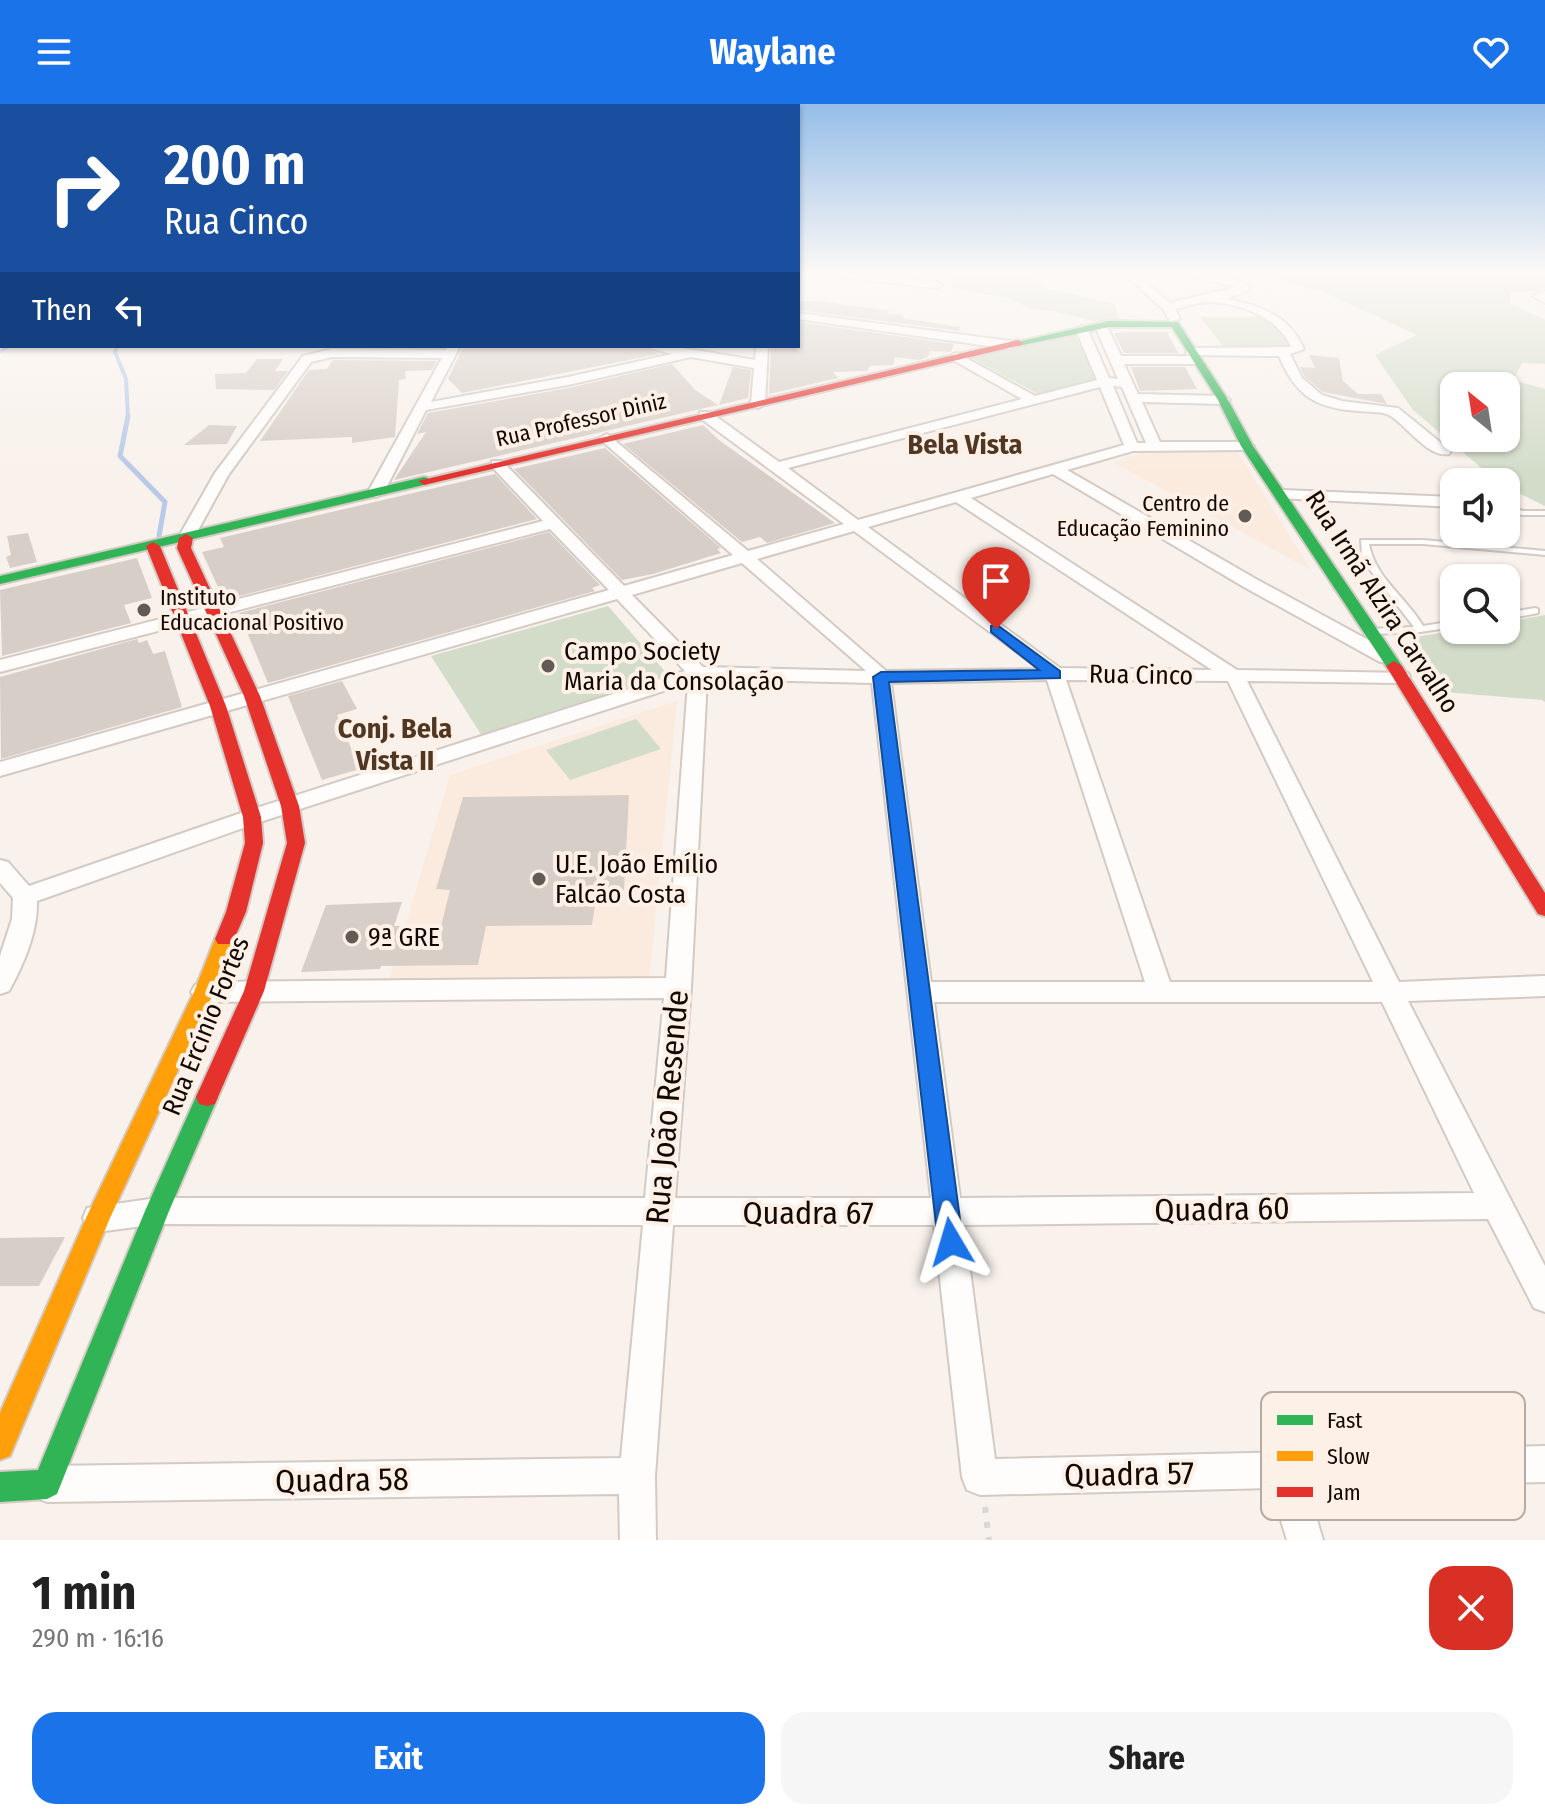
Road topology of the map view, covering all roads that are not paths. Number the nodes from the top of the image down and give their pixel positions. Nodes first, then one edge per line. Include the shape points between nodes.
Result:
1 (966, 339) edge
2 (1039, 339) edge
3 (1094, 339) edge
4 (1100, 339) edge
5 (1185, 339) edge
6 (1293, 339) edge
7 (1010, 345) junction
8 (661, 348) edge
9 (762, 348) edge
10 (452, 350) edge
11 (1283, 352) junction
12 (692, 353) junction
13 (1194, 356) junction
14 (957, 357) junction
15 (1118, 360) junction
16 (761, 365) junction
17 (1105, 382) junction
18 (1126, 383) junction
19 (1131, 398) junction
20 (1223, 400) junction
21 (1034, 401) junction
22 (758, 404) junction
23 (423, 407) junction
24 (705, 415) junction
25 (607, 438) junction
26 (1155, 446) junction
27 (1247, 446) junction
28 (1132, 447) junction
29 (1440, 448) edge
30 (497, 464) junction
31 (776, 467) junction
32 (1056, 470) junction
33 (376, 492) junction
34 (1283, 495) junction
35 (959, 497) junction
36 (1440, 501) edge
37 (1520, 512) edge
38 (1545, 513) edge
39 (553, 523) junction
40 (853, 526) junction
41 (186, 538) junction
42 (153, 546) junction
43 (1545, 553) edge
44 (746, 558) junction
45 (0, 580) edge
46 (619, 594) junction
47 (1535, 611) dead end
48 (215, 612) junction
49 (1520, 614) edge
50 (185, 620) junction
51 (1440, 626) edge
52 (1420, 629) junction
53 (1373, 631) junction
54 (1387, 658) junction
55 (0, 666) edge
56 (698, 673) junction
57 (1055, 674) junction
58 (1235, 676) junction
59 (881, 677) junction
60 (1401, 677) junction
61 (252, 696) junction
62 (218, 706) junction
63 (0, 769) edge
64 (290, 806) junction
65 (252, 817) junction
66 (0, 868) edge
67 (25, 896) junction
68 (1545, 909) edge
69 (0, 984) edge
70 (1545, 986) edge
71 (678, 988) junction
72 (254, 991) junction
73 (204, 992) junction
74 (919, 992) junction
75 (1161, 992) junction
76 (1389, 992) junction
77 (1496, 1206) junction
78 (157, 1211) junction
79 (947, 1212) junction
80 (658, 1213) junction
81 (98, 1218) junction
82 (1545, 1297) edge
83 (0, 1446) edge
84 (1545, 1464) edge
85 (1525, 1465) edge
86 (1261, 1471) edge
87 (637, 1476) junction
88 (47, 1484) junction
89 (0, 1487) edge
90 (1299, 1520) edge
91 (638, 1540) edge
92 (1305, 1540) edge

1 - 7 street
2 - 7 street, Rua Professor Diniz
3 - 17 street
4 - 15 street
5 - 13 street, Rua Irmã Alzira Carvalho
6 - 11 street via 1295,351
7 - 14 street, Rua Professor Diniz
8 - 12 street
9 - 16 street
10 - 23 street
10 - 41 street via 332,353 305,361 222,473
11 - 13 street
11 - 29 street via 1296,380 1320,400 1393,411
12 - 16 street
12 - 23 street
13 - 15 street
13 - 20 street, Rua Irmã Alzira Carvalho
14 - 21 street
14 - 22 street, Rua Professor Diniz
15 - 18 street
16 - 22 street
17 - 18 street
17 - 21 street
17 - 28 street
18 - 19 street
19 - 20 street
19 - 26 street
20 - 27 street, Rua Irmã Alzira Carvalho
21 - 31 street
22 - 24 street, Rua Professor Diniz
23 - 33 street
24 - 25 street, Rua Professor Diniz
24 - 31 street
25 - 30 street, Rua Professor Diniz
25 - 44 street
26 - 27 street
26 - 28 street
27 - 34 street, Rua Irmã Alzira Carvalho
28 - 32 street
30 - 33 street, Rua Professor Diniz
30 - 39 street
31 - 40 street
32 - 35 street
32 - 54 street
33 - 41 street, Rua Professor Diniz
34 - 36 street
34 - 53 street, Rua Irmã Alzira Carvalho
35 - 40 street
35 - 58 street
37 - 38 lane
39 - 46 street
39 - 48 street
40 - 44 street
40 - 57 street
41 - 42 street, Rua Professor Diniz
41 - 48 street, Rua Ercínio Fortes via 184,548
42 - 45 street, Rua Professor Diniz
42 - 50 street, Rua Ercínio Fortes
43 - 52 lane via 1364,542 1375,569
44 - 46 street
44 - 59 street
46 - 56 street
46 - 61 street
47 - 49 lane
48 - 50 street
48 - 61 street, Rua Ercínio Fortes
50 - 55 street
50 - 62 street, Rua Ercínio Fortes
51 - 52 lane
52 - 53 lane
53 - 54 street, Rua Irmã Alzira Carvalho
54 - 60 street, Rua Irmã Alzira Carvalho
56 - 59 street, Rua Cinco
56 - 64 street
56 - 71 street, Rua João Resende
57 - 58 street, Rua Cinco
57 - 59 street, Rua Cinco
57 - 75 street
58 - 60 street, Rua Cinco
58 - 76 street
59 - 74 street
60 - 68 street, Rua Irmã Alzira Carvalho
61 - 62 street
61 - 64 street, Rua Ercínio Fortes
62 - 63 street
62 - 65 street, Rua Ercínio Fortes
64 - 65 street
64 - 72 street, Rua Ercínio Fortes via 296,843
65 - 67 street
65 - 73 street, Rua Ercínio Fortes via 254,843 247,877
66 - 67 street
67 - 69 street via 21,935
70 - 76 street
71 - 72 street
71 - 80 street, Rua João Resende
72 - 73 street
72 - 78 street, Rua Ercínio Fortes
73 - 81 street, Rua Ercínio Fortes
74 - 75 street
74 - 79 street
75 - 76 street
76 - 77 street
77 - 79 street, Quadra 60
77 - 82 street
78 - 80 street, Quadra 67
78 - 81 street, Quadra 67
78 - 88 street, Rua Ercínio Fortes
79 - 80 street, Quadra 67
79 - 86 street, Quadra 57 via 980,1477
80 - 87 street, Rua João Resende
81 - 83 street, Rua Ercínio Fortes
84 - 85 street, Quadra 57
87 - 88 street, Quadra 58
87 - 91 street, Rua João Resende
88 - 89 street
90 - 92 street

